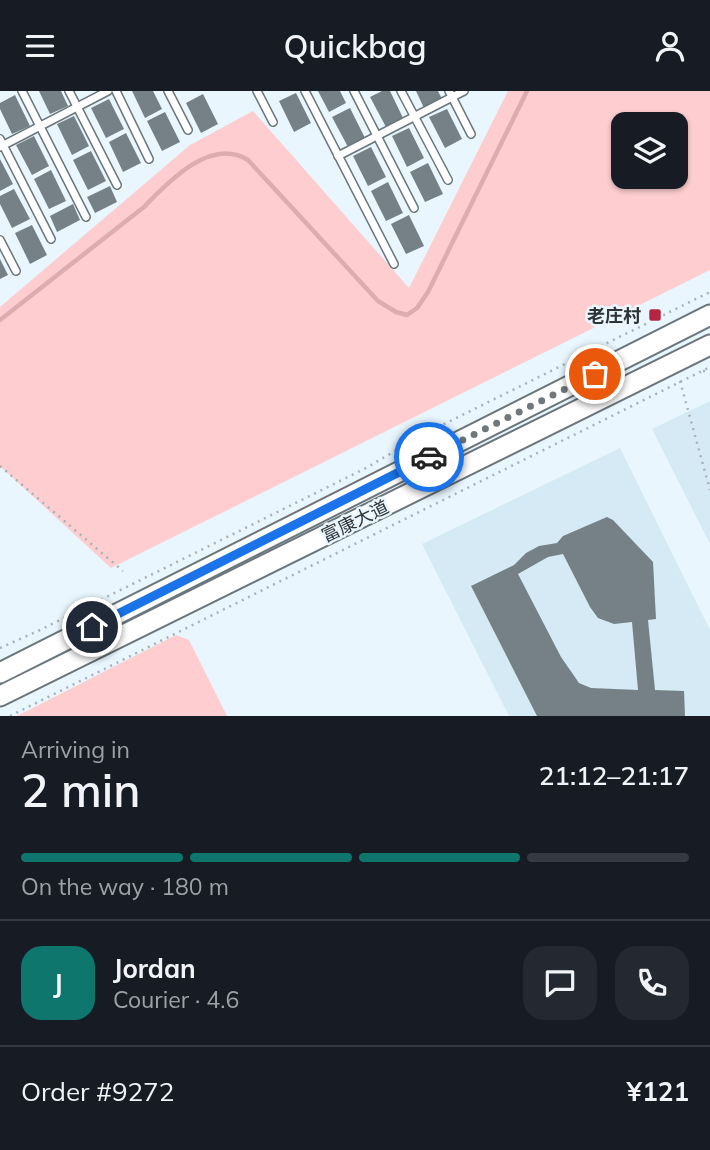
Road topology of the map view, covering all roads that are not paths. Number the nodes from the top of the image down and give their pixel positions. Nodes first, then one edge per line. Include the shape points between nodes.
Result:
1 (22, 91) edge
2 (69, 91) edge
3 (108, 91) edge
4 (116, 91) edge
5 (169, 91) edge
6 (257, 91) edge
7 (305, 91) edge
8 (354, 91) edge
9 (401, 91) edge
10 (464, 91) edge
11 (450, 94) edge
12 (77, 107) junction
13 (415, 117) junction
14 (273, 122) dead end
15 (40, 127) junction
16 (188, 130) dead end
17 (471, 134) dead end
18 (377, 136) junction
19 (1, 144) edge
20 (338, 156) junction
21 (149, 159) dead end
22 (448, 180) dead end
23 (117, 185) dead end
24 (414, 208) dead end
25 (86, 217) dead end
26 (51, 239) dead end
27 (0, 240) edge
28 (394, 264) dead end
29 (16, 271) dead end
30 (710, 315) edge
31 (710, 345) edge
32 (640, 351) junction
33 (652, 375) junction
34 (525, 409) junction
35 (536, 432) junction
36 (0, 673) edge
37 (0, 696) edge

1 - 15 lane
2 - 12 lane
3 - 12 lane
4 - 21 lane
5 - 16 lane
6 - 14 lane
7 - 20 lane
8 - 18 lane
9 - 13 lane
10 - 11 lane
11 - 13 lane
11 - 17 lane
12 - 15 lane
12 - 23 lane
13 - 18 lane
13 - 22 lane
15 - 19 lane
15 - 25 lane
18 - 20 lane
18 - 24 lane
19 - 26 lane
20 - 28 lane
27 - 29 lane
30 - 32 street, 富康大道
31 - 33 street, 富康大道
32 - 33 street
32 - 34 street, 富康大道
33 - 35 street, 富康大道
34 - 35 street
34 - 36 street, 富康大道
35 - 37 street, 富康大道

